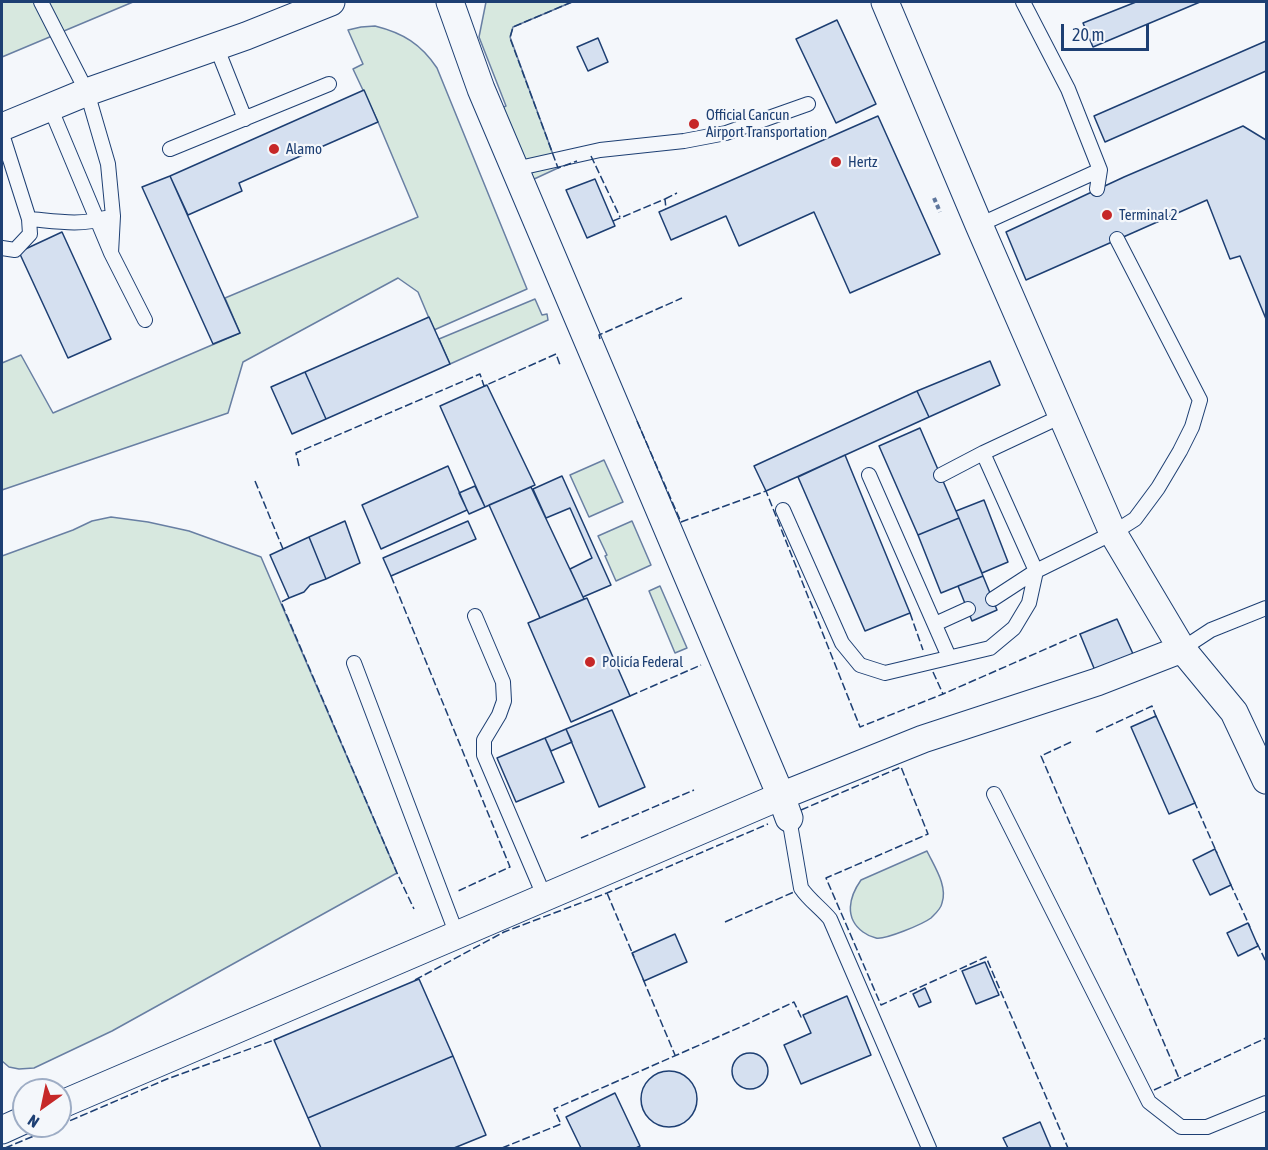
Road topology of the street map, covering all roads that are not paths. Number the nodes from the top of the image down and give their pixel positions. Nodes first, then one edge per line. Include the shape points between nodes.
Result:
1 (41, 2) edge
2 (287, 2) edge
3 (331, 2) edge
4 (450, 2) edge
5 (469, 2) edge
6 (885, 2) edge
7 (1023, 2) edge
8 (462, 34) junction
9 (246, 36) junction
10 (216, 46) junction
11 (329, 84) dead end
12 (87, 92) junction
13 (808, 104) dead end
14 (50, 107) junction
15 (245, 119) junction
16 (2, 127) edge
17 (2, 134) edge
18 (170, 149) dead end
19 (515, 169) junction
20 (1100, 170) junction
21 (1097, 189) dead end
22 (113, 216) junction
23 (29, 219) junction
24 (98, 221) junction
25 (979, 225) junction
26 (1118, 239) dead end
27 (2, 248) edge
28 (111, 253) junction
29 (145, 320) dead end
30 (1062, 416) junction
31 (982, 453) junction
32 (869, 475) dead end
33 (941, 475) dead end
34 (783, 510) dead end
35 (1113, 533) junction
36 (1036, 571) junction
37 (993, 599) dead end
38 (1266, 608) edge
39 (968, 609) dead end
40 (475, 616) dead end
41 (935, 624) junction
42 (1182, 649) junction
43 (949, 657) junction
44 (354, 663) dead end
45 (1266, 780) edge
46 (994, 794) dead end
47 (785, 807) junction
48 (544, 898) junction
49 (457, 935) junction
50 (72, 1100) edge
51 (1266, 1103) edge
52 (929, 1149) edge

1 - 12 lane
2 - 9 street
3 - 9 street
4 - 8 street
5 - 8 street
6 - 25 street
7 - 20 lane via 1068,89
8 - 19 street
9 - 10 street
10 - 12 street
10 - 15 lane
11 - 15 lane
12 - 14 street
12 - 22 lane via 108,164
13 - 19 lane via 726,133 600,150
14 - 16 street
14 - 24 lane
15 - 18 lane
17 - 23 lane
19 - 47 street
20 - 21 lane
20 - 25 lane
22 - 24 lane
22 - 28 lane
23 - 24 lane
23 - 27 lane via 30,234 15,250
24 - 28 lane
25 - 30 street
26 - 35 lane via 1200,400 1192,427 1158,488 1136,519
28 - 29 lane
30 - 31 lane
30 - 35 street
31 - 33 lane
31 - 36 lane
32 - 41 lane
34 - 43 lane via 842,643 860,665 885,673
35 - 36 lane
35 - 42 street
36 - 37 lane
36 - 43 lane via 1029,603 1014,628 990,648
38 - 42 lane via 1211,630
39 - 41 lane
40 - 48 lane via 503,682 504,701 484,740 484,755
41 - 43 lane
42 - 45 street via 1234,712
42 - 47 street via 1097,682 922,739
44 - 49 lane
46 - 51 lane via 1149,1102 1182,1127 1207,1127
47 - 48 street
47 - 52 lane via 801,888 830,919
48 - 49 street
49 - 50 street

